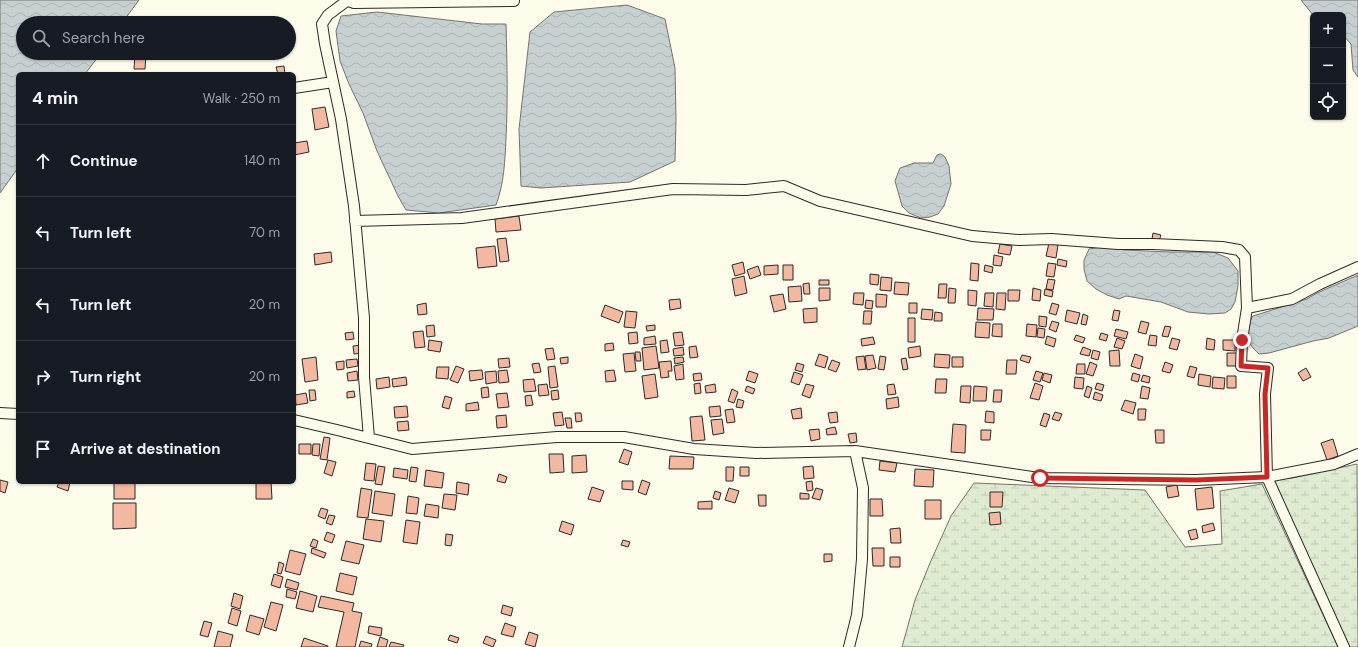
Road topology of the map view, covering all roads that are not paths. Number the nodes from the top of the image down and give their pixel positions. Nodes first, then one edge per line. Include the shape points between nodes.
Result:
1 (348, 0) edge
2 (514, 1) dead end
3 (333, 82) junction
4 (296, 88) edge
5 (355, 221) junction
6 (1358, 267) edge
7 (1247, 308) junction
8 (0, 413) edge
9 (16, 414) edge
10 (296, 420) edge
11 (369, 438) junction
12 (855, 451) junction
13 (1358, 454) edge
14 (1267, 477) junction
15 (849, 647) edge
16 (1344, 647) edge

1 - 2 street via 354,3
1 - 3 street via 328,15 322,24
3 - 4 street
3 - 5 street via 341,119
5 - 7 street via 462,218 672,189 746,190 784,186 820,201 972,236 1222,247 1238,250 1245,258
5 - 11 street via 364,318 364,377
6 - 7 street via 1292,299
7 - 14 street via 1241,366 1268,368 1265,394
8 - 9 street
10 - 11 street
11 - 12 street via 412,449 557,438 624,436 694,449 756,453
12 - 14 street via 1040,478 1196,480
12 - 15 street via 863,488 862,559 857,615
13 - 14 street via 1334,464
14 - 16 street

